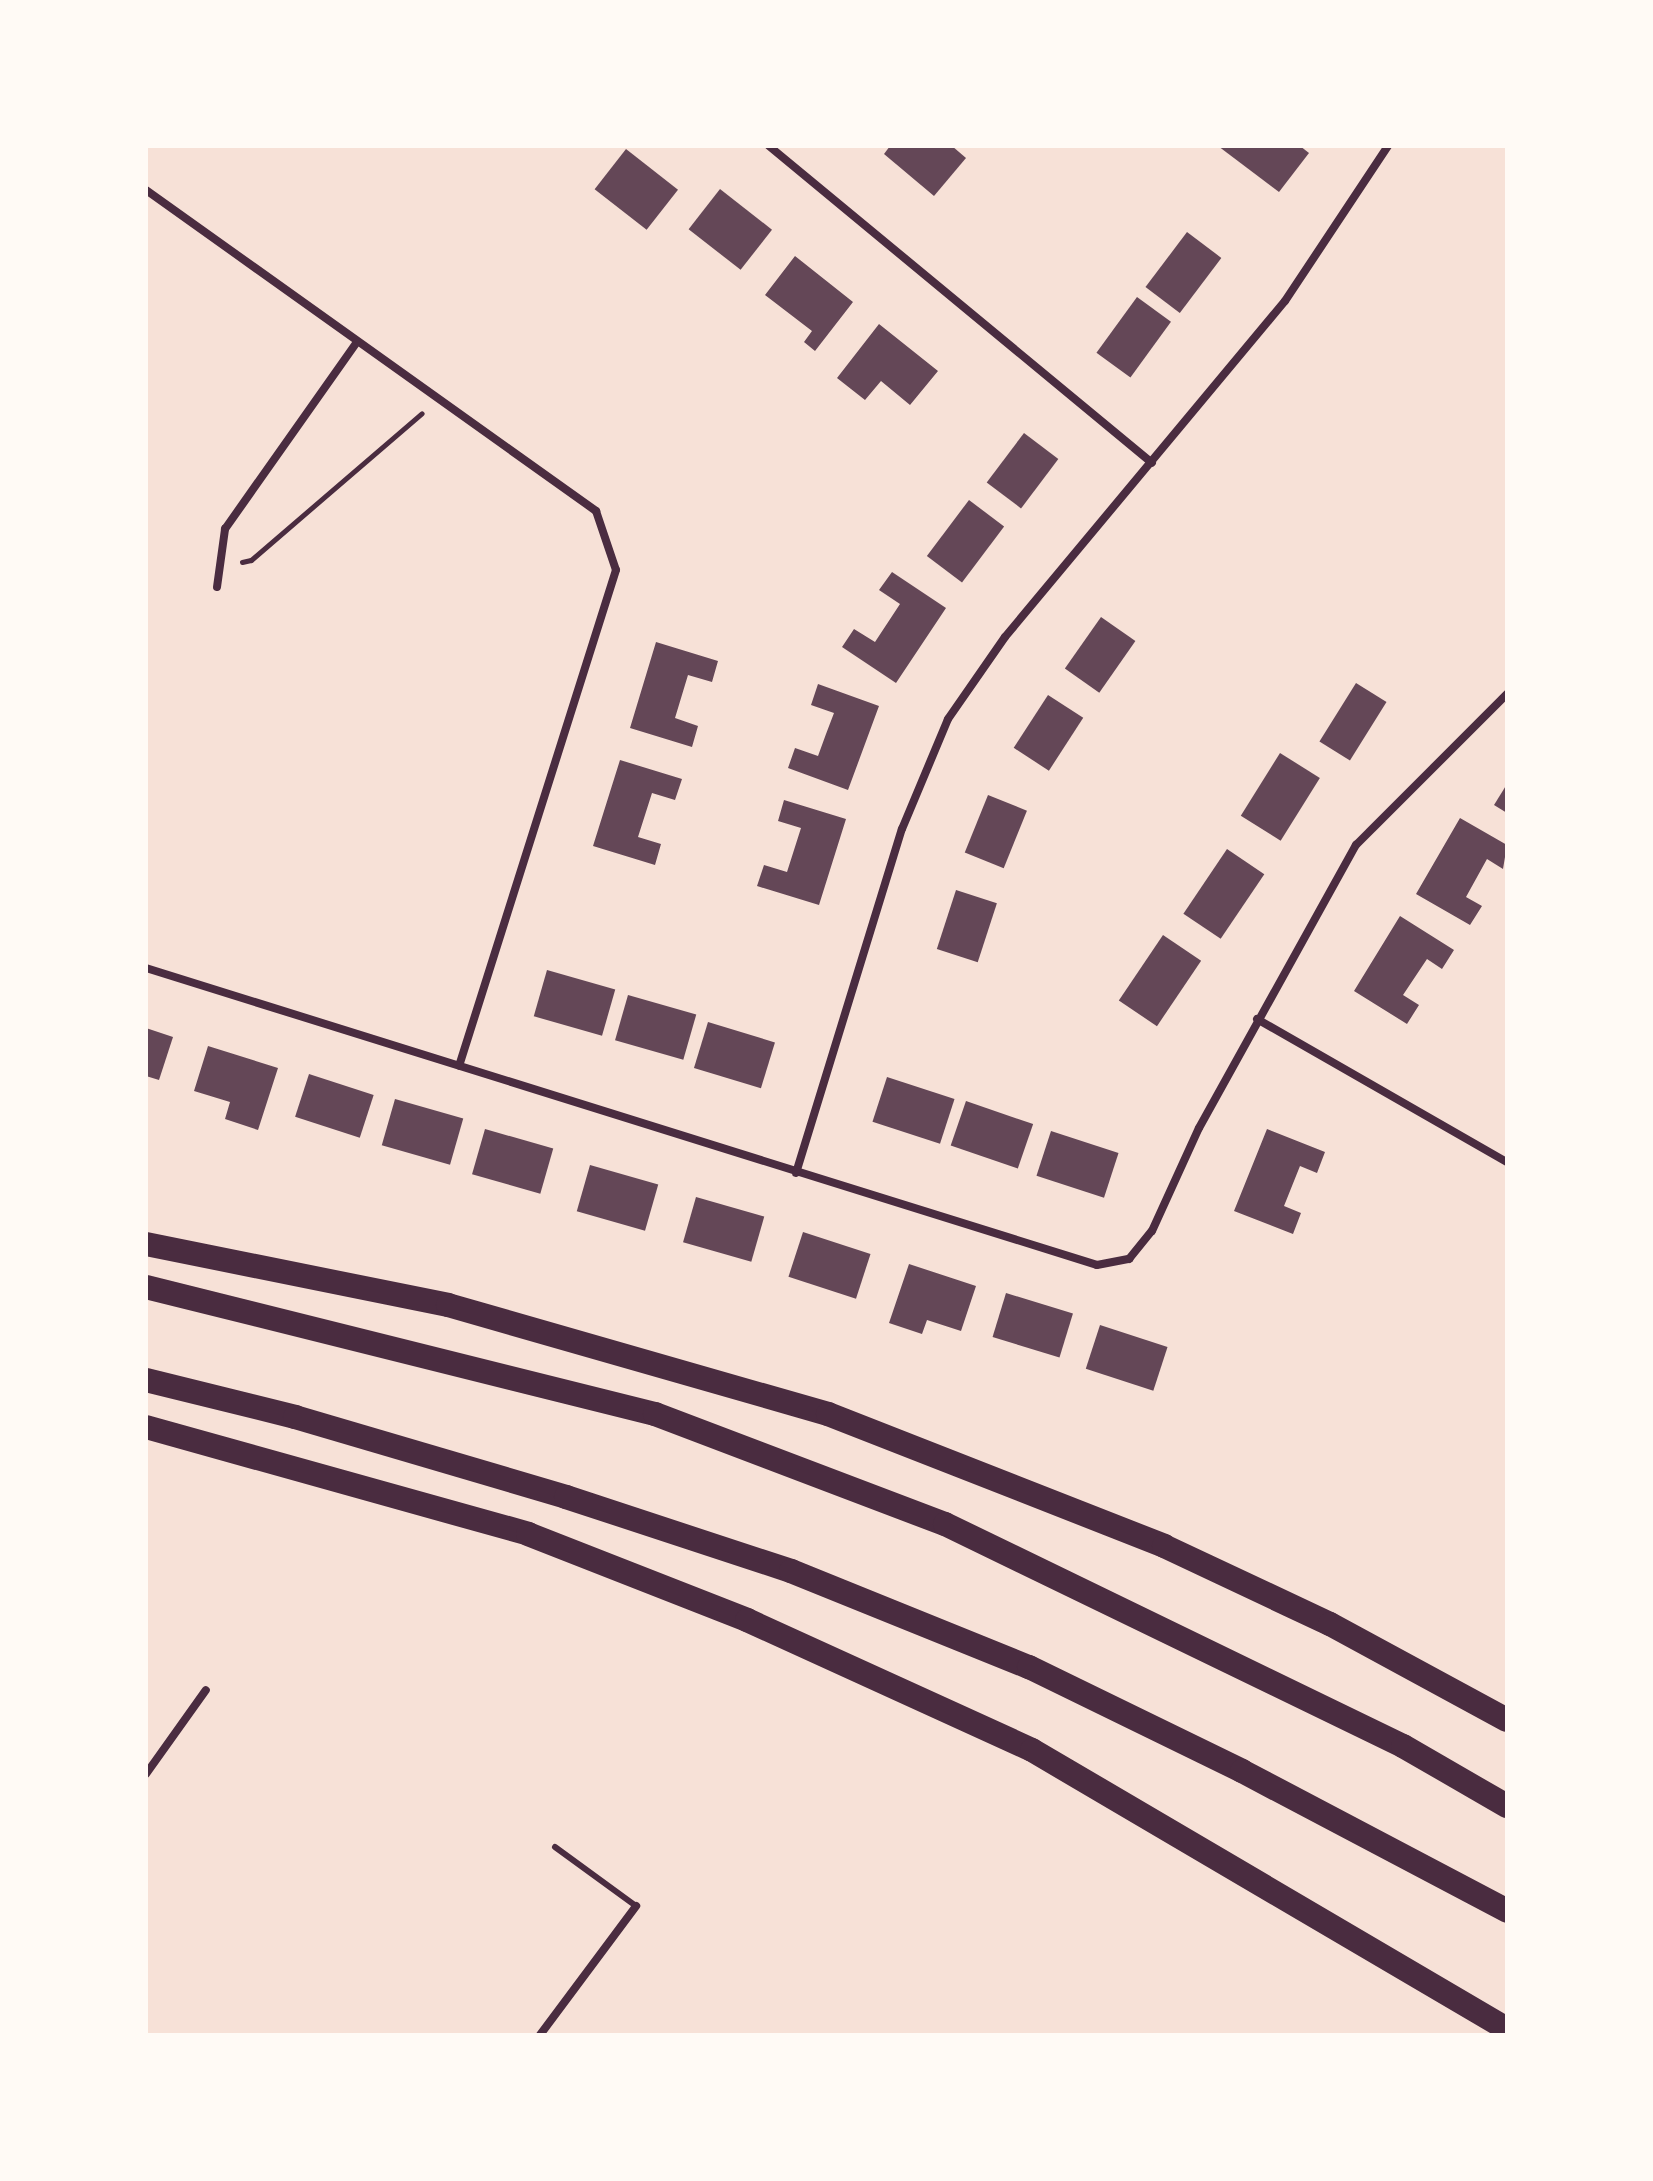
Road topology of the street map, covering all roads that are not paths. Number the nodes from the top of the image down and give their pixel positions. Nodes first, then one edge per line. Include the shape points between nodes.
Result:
1 (769, 146) edge
2 (1375, 146) edge
3 (1386, 150) edge
4 (146, 190) edge
5 (356, 343) junction
6 (1152, 463) junction
7 (217, 587) dead end
8 (1507, 694) edge
9 (146, 968) edge
10 (1257, 1019) junction
11 (459, 1066) junction
12 (1507, 1162) edge
13 (796, 1173) junction
14 (146, 1244) edge
15 (146, 1287) edge
16 (146, 1380) edge
17 (146, 1427) edge
18 (206, 1690) dead end
19 (1507, 1720) edge
20 (146, 1774) edge
21 (1507, 1806) edge
22 (555, 1847) dead end
23 (636, 1906) joint
24 (1507, 1911) edge
25 (1507, 2029) edge
26 (540, 2035) edge

1 - 6 street
2 - 3 street
3 - 6 street via 1285,301
4 - 5 street
5 - 7 street via 225,529
5 - 11 street via 596,511 616,570
6 - 13 street via 1005,637 948,719 902,829
8 - 10 street via 1356,845
9 - 11 street
10 - 12 street
10 - 13 street via 1152,1231 1129,1259 1097,1265
11 - 13 street
14 - 19 highway via 448,1305 828,1414 1164,1546 1330,1624
15 - 21 highway via 655,1414 930,1518 1403,1746
16 - 24 highway via 295,1417 551,1492 791,1571 1029,1667 1242,1771
17 - 25 highway via 528,1534 747,1620 1032,1750
18 - 20 street
22 - 23 lane
23 - 26 street

